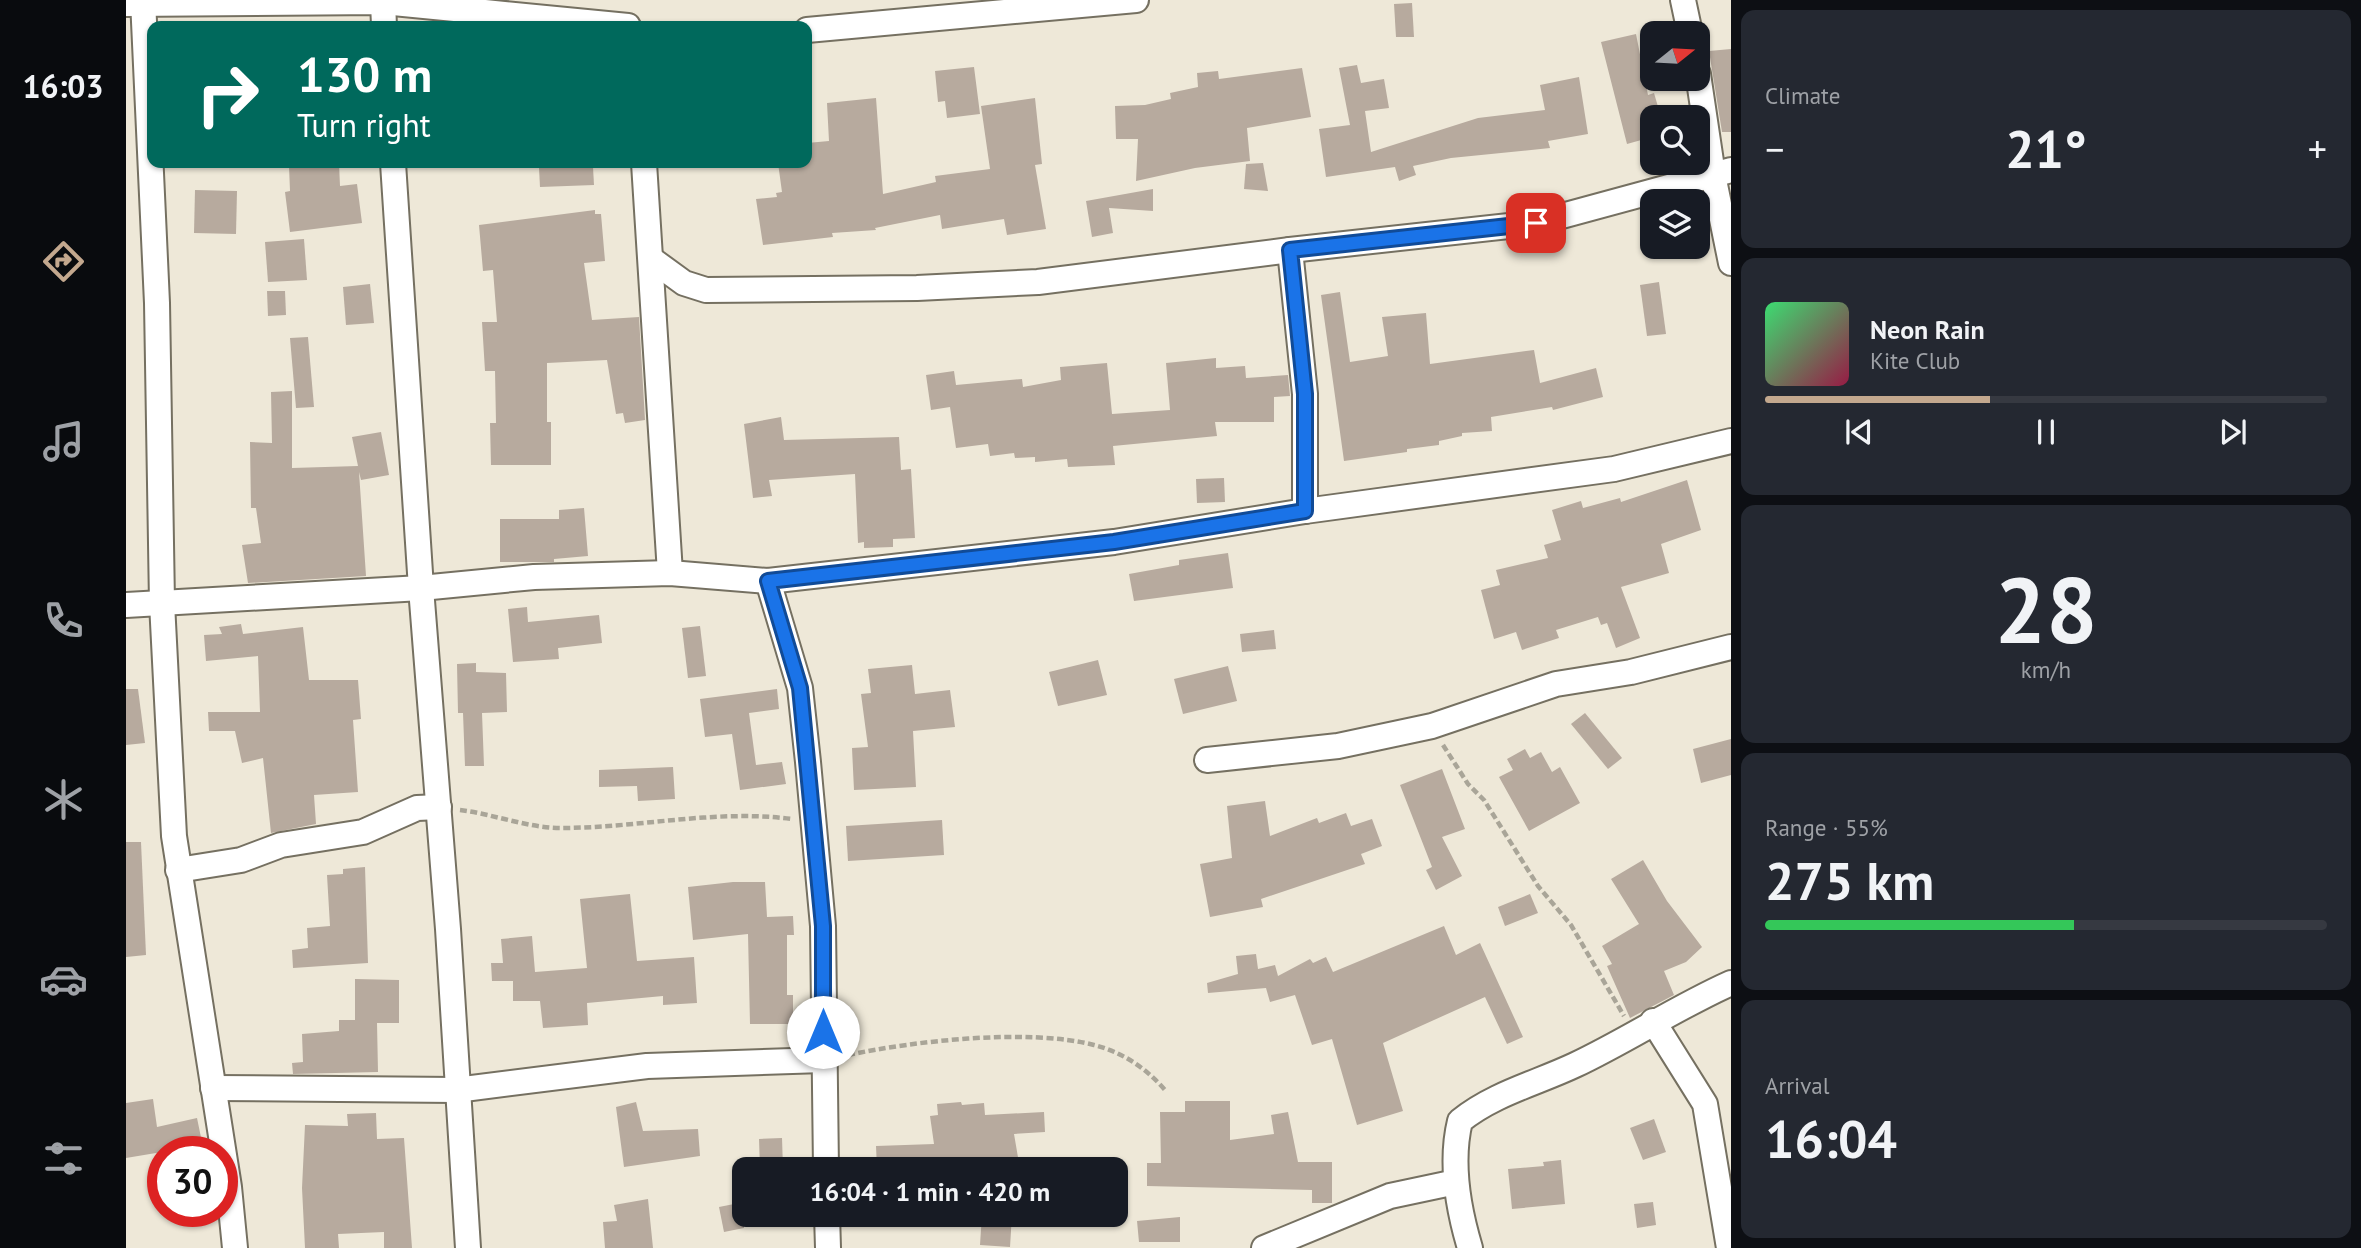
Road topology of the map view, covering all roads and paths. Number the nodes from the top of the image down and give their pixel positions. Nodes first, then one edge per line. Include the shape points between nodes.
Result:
1 (1136, 0) edge
2 (1683, 0) edge
3 (138, 3) edge
4 (383, 14) edge
5 (526, 21) edge
6 (1687, 21) edge
7 (812, 30) edge
8 (1702, 91) edge
9 (147, 145) edge
10 (148, 168) edge
11 (393, 168) edge
12 (644, 168) edge
13 (1722, 172) edge
14 (1290, 250) junction
15 (651, 259) junction
16 (1731, 262) edge
17 (1731, 441) edge
18 (1305, 511) junction
19 (670, 573) junction
20 (768, 581) junction
21 (421, 589) junction
22 (162, 603) junction
23 (126, 605) edge
24 (1731, 647) edge
25 (1432, 726) junction
26 (1207, 760) dead end
27 (439, 807) junction
28 (814, 821) junction
29 (177, 870) junction
30 (1731, 983) edge
31 (1644, 1026) junction
32 (823, 1060) junction
33 (213, 1088) junction
34 (456, 1090) junction
35 (1165, 1090) dead end
36 (826, 1157) edge
37 (1456, 1182) junction
38 (827, 1227) edge
39 (235, 1248) edge
40 (468, 1248) edge
41 (828, 1248) edge
42 (1264, 1248) edge
43 (1470, 1248) edge
44 (1729, 1248) edge

1 - 7 street
2 - 6 street
3 - 4 street
3 - 9 street
4 - 5 street
8 - 13 street
10 - 22 street via 157,303
11 - 21 street
12 - 15 street
13 - 14 street via 1536,223
13 - 16 street
14 - 15 street via 1038,282 918,288 706,290 684,283
14 - 18 street via 1305,394
15 - 19 street
17 - 18 street via 1614,469
18 - 20 street via 1114,542
19 - 20 street
19 - 21 street via 534,577
20 - 28 street via 800,688
21 - 22 street
21 - 27 street
22 - 23 street
22 - 29 street
24 - 25 street via 1631,672 1556,684
25 - 26 street via 1338,746
25 - 31 path via 1538,886
27 - 28 path via 550,828 752,814
27 - 29 street via 417,808 363,832 281,845 241,860
27 - 34 street
28 - 32 street via 823,926
29 - 33 street
30 - 31 street
31 - 37 street via 1577,1065 1491,1101 1460,1121 1455,1140
31 - 44 street via 1705,1104
32 - 34 street via 647,1066
32 - 35 path via 911,1045 1023,1038 1068,1041 1095,1045 1129,1060 1147,1070
32 - 36 street
33 - 34 street
33 - 39 street
34 - 40 street
37 - 42 street via 1390,1196
37 - 43 street
38 - 41 street

